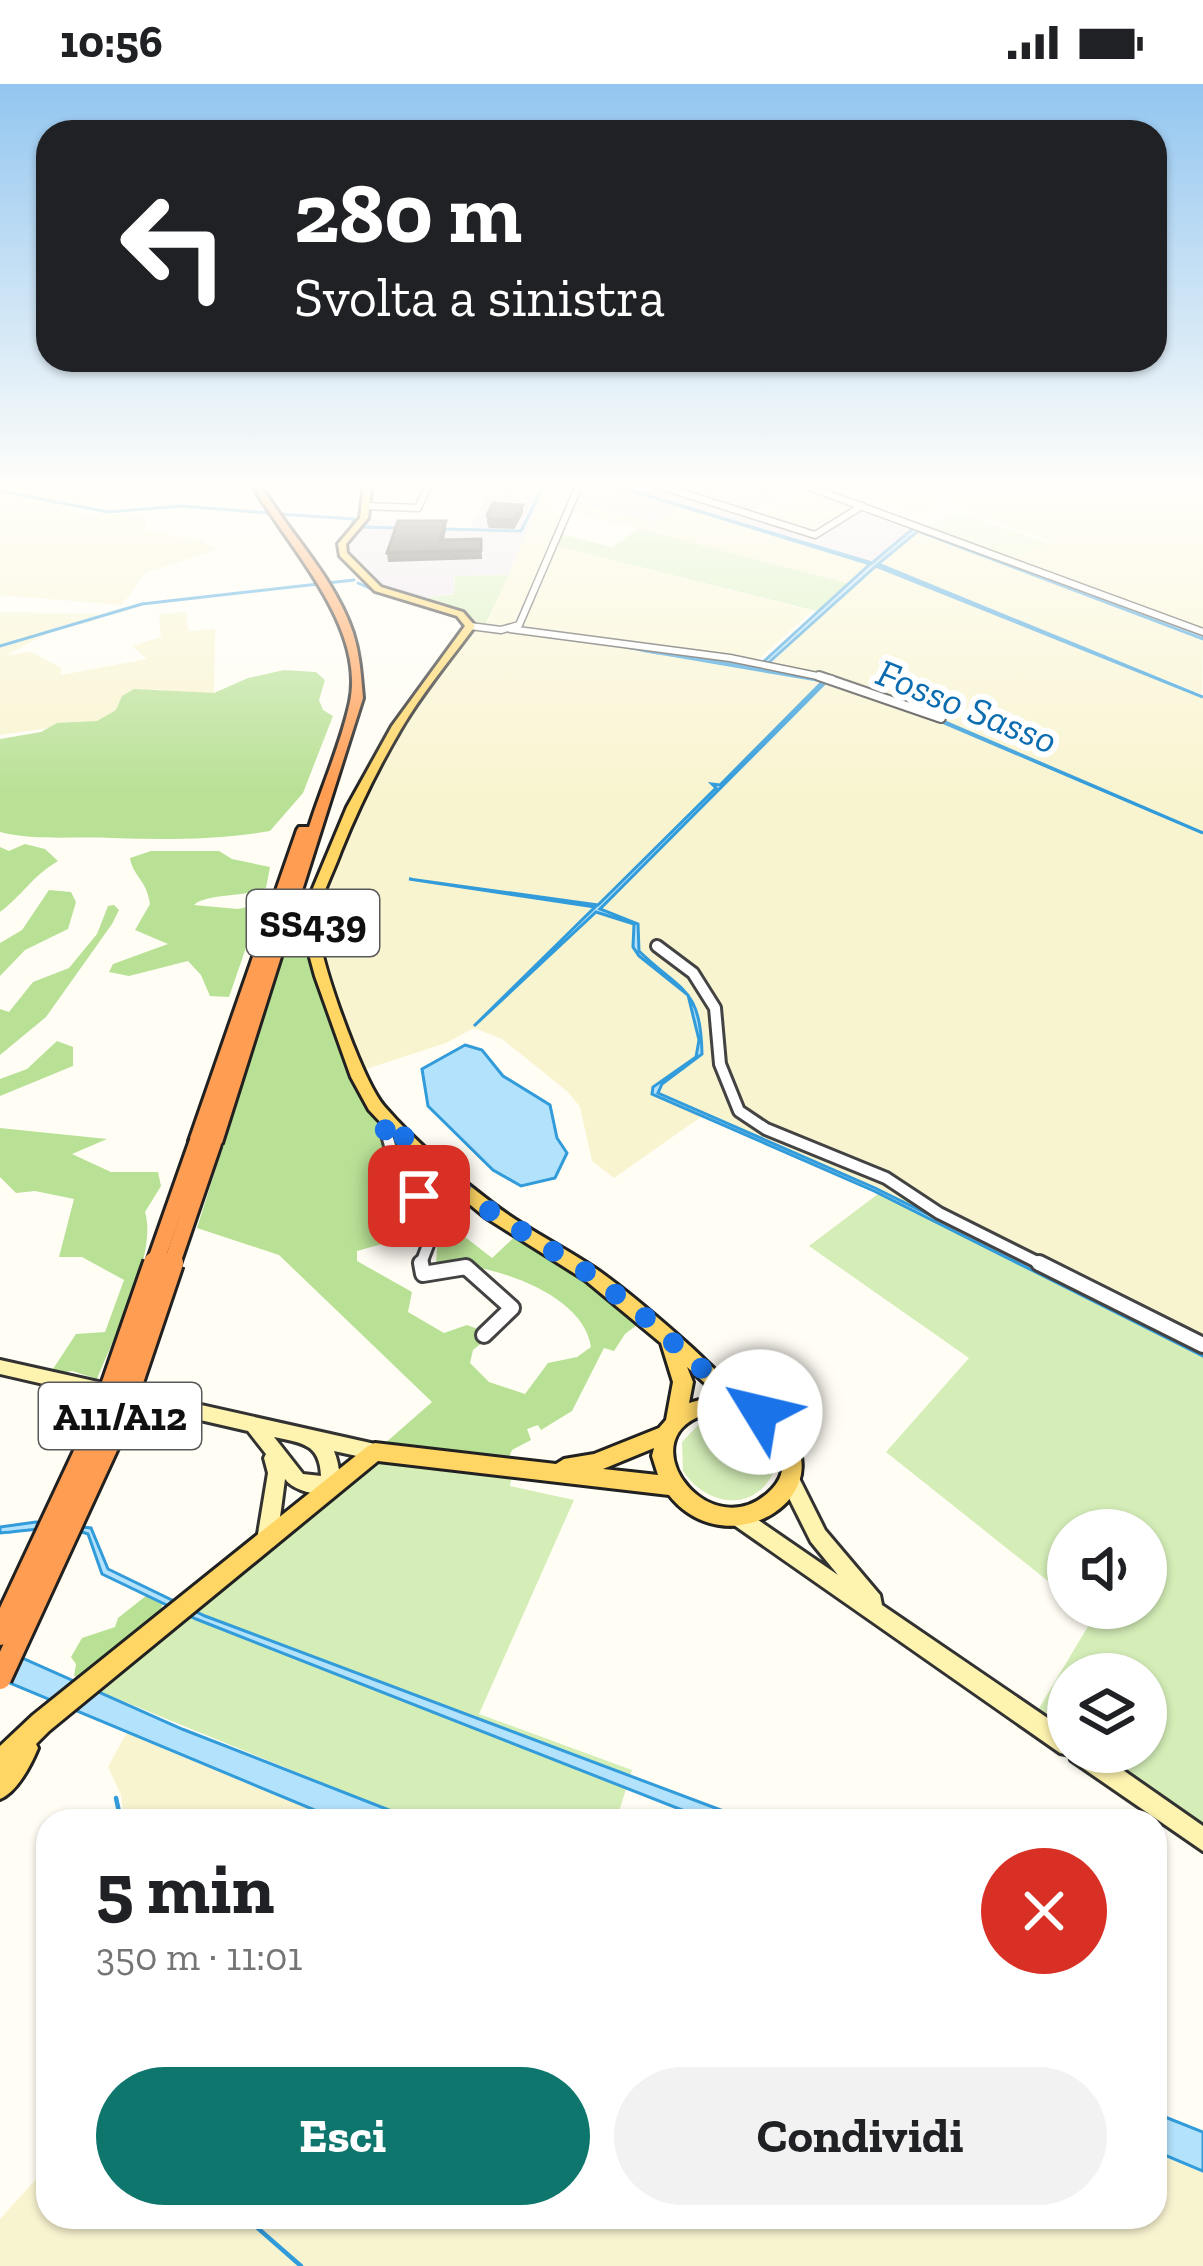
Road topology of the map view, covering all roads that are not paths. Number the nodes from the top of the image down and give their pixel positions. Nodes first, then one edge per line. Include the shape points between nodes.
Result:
1 (316, 585) edge
2 (374, 585) edge
3 (536, 585) edge
4 (1074, 585) edge
5 (470, 626) junction
6 (510, 629) junction
7 (1203, 632) edge
8 (941, 718) dead end
9 (657, 946) dead end
10 (386, 1118) junction
11 (206, 1142) junction
12 (484, 1335) dead end
13 (668, 1337) junction
14 (1203, 1346) edge
15 (0, 1367) edge
16 (741, 1404) junction
17 (252, 1423) junction
18 (671, 1427) junction
19 (312, 1439) junction
20 (270, 1449) junction
21 (375, 1452) junction
22 (533, 1470) junction
23 (789, 1478) junction
24 (329, 1486) junction
25 (671, 1486) junction
26 (739, 1517) junction
27 (267, 1540) junction
28 (886, 1618) junction
29 (0, 1634) edge
30 (0, 1678) edge
31 (41, 1723) junction
32 (1047, 1730) edge
33 (0, 1763) edge
34 (1108, 1773) edge
35 (0, 1787) edge
36 (1159, 1809) edge
37 (1167, 1815) edge
38 (1203, 1840) edge

1 - 11 highway, A11/A12 via 348,637 349,714
2 - 5 main road via 460,614
3 - 6 street
4 - 7 street
5 - 6 street
5 - 10 main road, SS439 via 373,765 313,905 322,976 359,1077
6 - 8 street via 816,675
9 - 14 street via 693,974 715,1008 720,1064 740,1111 766,1130 886,1178 939,1214
10 - 12 street via 391,1155 433,1232 423,1274 466,1267 512,1308
10 - 13 main road, SS439 via 491,1212 591,1275
11 - 29 highway, A11/A12, bridge via 100,1421
11 - 30 highway, A11/A12, bridge via 118,1420
13 - 16 main road, SS439
13 - 18 main road via 683,1382
15 - 17 main road
16 - 18 main road via 705,1404
16 - 23 main road, SS439 via 786,1441
17 - 19 main road
17 - 20 main road
18 - 22 main road via 595,1463
18 - 25 main road via 663,1469
19 - 21 main road
19 - 24 main road via 331,1465
20 - 24 main road via 298,1481
20 - 27 main road via 278,1473
21 - 22 main road
21 - 24 main road
22 - 25 main road
23 - 26 main road via 771,1504
23 - 28 main road via 818,1536
24 - 27 main road
25 - 26 main road via 698,1510
26 - 28 main road
27 - 31 main road
28 - 32 main road
31 - 33 main road
31 - 35 main road
34 - 36 main road
37 - 38 main road

